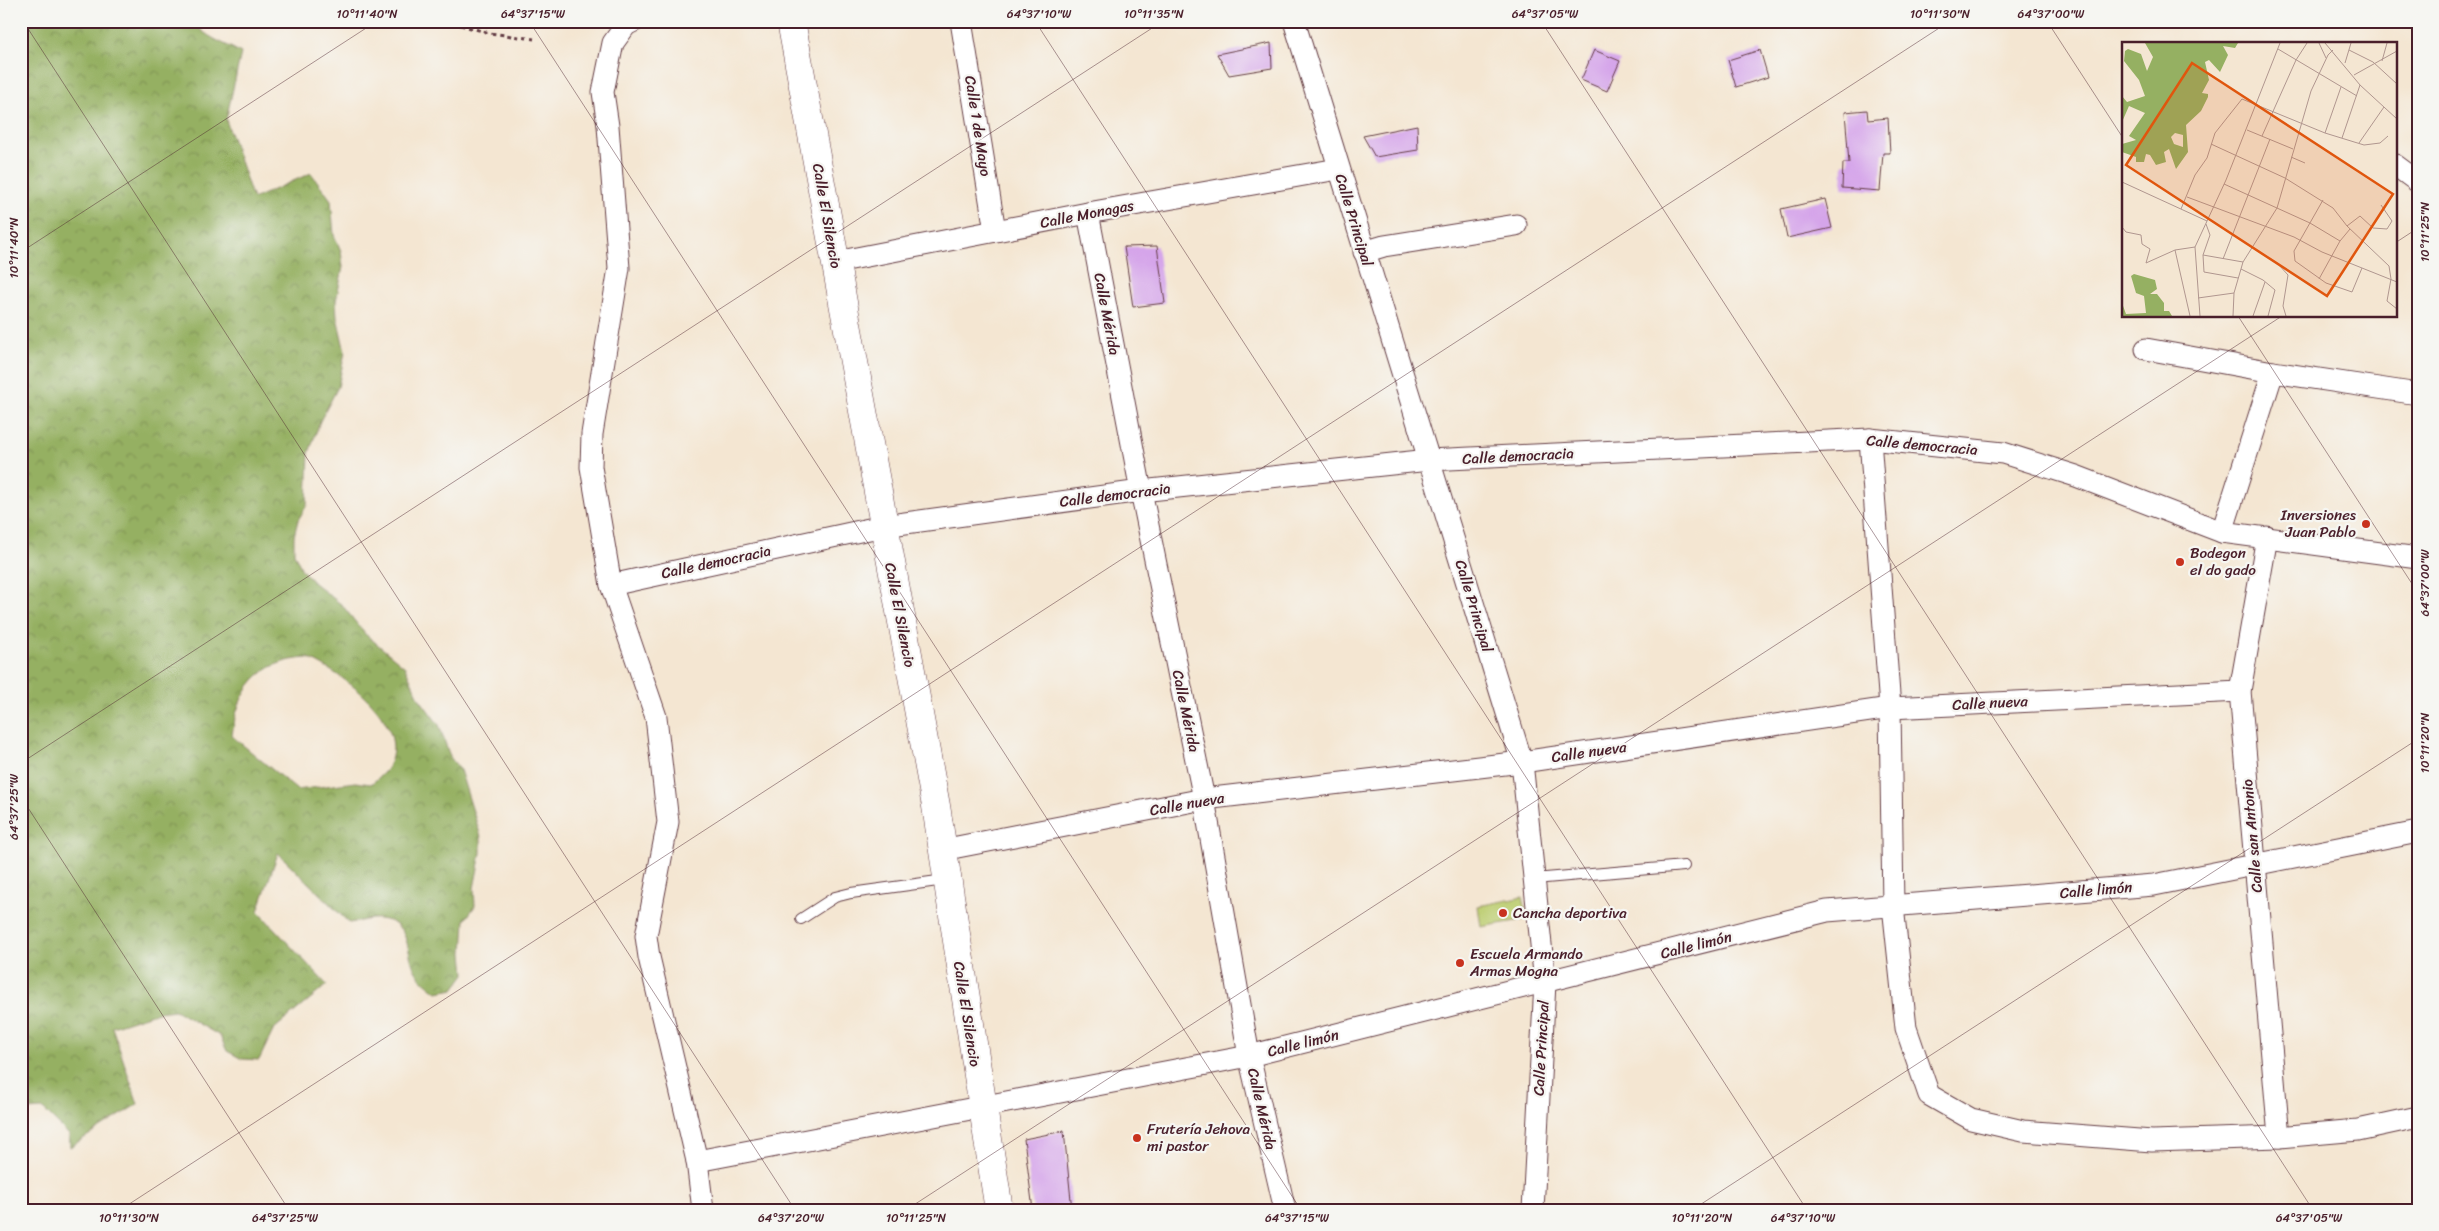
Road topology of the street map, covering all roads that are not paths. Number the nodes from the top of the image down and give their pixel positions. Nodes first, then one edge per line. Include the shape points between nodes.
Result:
1 (791, 21) edge
2 (961, 21) edge
3 (1294, 21) edge
4 (630, 23) edge
5 (2396, 166) edge
6 (1338, 169) junction
7 (2418, 182) edge
8 (1088, 213) junction
9 (1516, 226) dead end
10 (995, 231) junction
11 (1364, 252) junction
12 (836, 262) junction
13 (2146, 349) dead end
14 (2273, 372) junction
15 (2418, 394) edge
16 (1870, 439) junction
17 (1429, 460) junction
18 (1141, 490) junction
19 (883, 526) junction
20 (2222, 532) junction
21 (2267, 537) junction
22 (2418, 558) edge
23 (611, 585) junction
24 (2240, 692) junction
25 (1890, 708) junction
26 (1522, 762) junction
27 (1204, 799) junction
28 (2418, 832) edge
29 (942, 850) junction
30 (2255, 865) junction
31 (1684, 866) dead end
32 (1534, 878) junction
33 (946, 880) junction
34 (1893, 906) junction
35 (801, 919) dead end
36 (1545, 984) junction
37 (1249, 1056) junction
38 (982, 1108) junction
39 (2418, 1116) edge
40 (2279, 1137) junction
41 (697, 1161) junction
42 (703, 1210) edge
43 (998, 1210) edge
44 (1285, 1210) edge
45 (1533, 1210) edge

1 - 12 street, Calle El Silencio
2 - 10 street, Calle 1 de Mayo
3 - 6 street, Calle Principal
4 - 23 street via 613,43 603,92 618,268 592,434 591,467
5 - 7 street
6 - 8 street, Calle Monagas
6 - 11 street, Calle Principal
8 - 10 street, Calle Monagas
8 - 18 street, Calle Mérida
9 - 11 street via 1384,246
10 - 12 street, Calle Monagas
11 - 17 street, Calle Principal
12 - 19 street, Calle El Silencio
13 - 14 street
14 - 15 street
14 - 20 street
16 - 17 street, Calle democracia
16 - 20 street, Calle democracia via 2003,453 2076,476
16 - 25 street
17 - 18 street, Calle democracia
17 - 26 street, Calle Principal
18 - 19 street, Calle democracia
18 - 27 street, Calle Mérida
19 - 23 street, Calle democracia
19 - 29 street, Calle El Silencio
20 - 21 street, Calle democracia
21 - 22 street, Calle democracia
21 - 24 street, Calle san Antonio
23 - 41 street via 656,717 668,822 646,936
24 - 25 street, Calle nueva
24 - 30 street, Calle san Antonio
25 - 26 street, Calle nueva
25 - 34 street
26 - 27 street, Calle nueva
26 - 32 street, Calle Principal
27 - 29 street, Calle nueva
27 - 37 street, Calle Mérida
28 - 30 street, Calle limón
29 - 33 street, Calle El Silencio
30 - 34 street, Calle limón via 2154,885
30 - 40 street, Calle san Antonio
31 - 32 lane
32 - 36 street, Calle Principal
33 - 35 lane via 835,897
33 - 38 street, Calle El Silencio
34 - 36 street, Calle limón via 1827,912
34 - 40 street via 1906,1028 1929,1095 1971,1118 2023,1131 2152,1141
36 - 37 street, Calle limón
36 - 45 street, Calle Principal
37 - 38 street, Calle limón
37 - 44 street, Calle Mérida
38 - 41 street, Calle limón
38 - 43 street, Calle El Silencio
39 - 40 street via 2358,1130
41 - 42 street

